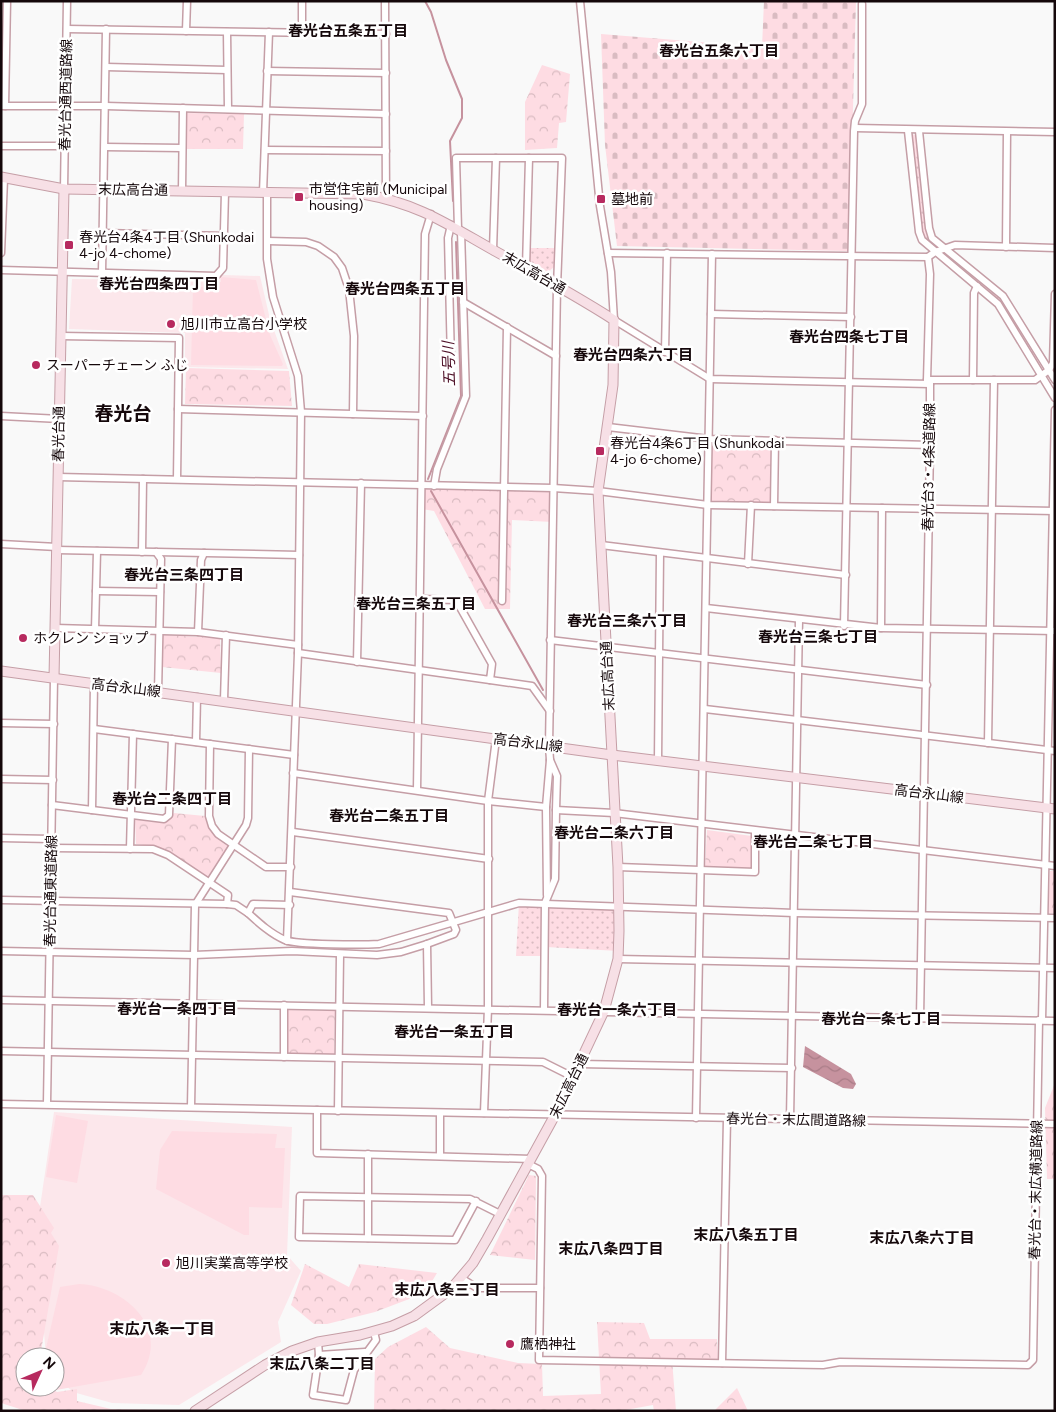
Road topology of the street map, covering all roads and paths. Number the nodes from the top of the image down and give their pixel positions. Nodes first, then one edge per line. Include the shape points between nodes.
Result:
1 (7, 1) edge
2 (67, 1) edge
3 (186, 1) edge
4 (302, 1) edge
5 (385, 1) edge
6 (580, 1) edge
7 (862, 4) dead end
8 (68, 30) junction
9 (106, 30) junction
10 (186, 31) junction
11 (227, 32) junction
12 (269, 32) junction
13 (302, 33) junction
14 (386, 34) junction
15 (3, 49) edge
16 (106, 67) junction
17 (227, 70) junction
18 (267, 71) junction
19 (386, 73) junction
20 (3, 106) edge
21 (65, 106) junction
22 (106, 106) junction
23 (183, 108) junction
24 (228, 109) junction
25 (266, 110) junction
26 (386, 114) junction
27 (854, 128) junction
28 (908, 131) junction
29 (919, 131) junction
30 (1007, 132) junction
31 (1055, 132) edge
32 (1, 146) edge
33 (65, 146) junction
34 (105, 147) junction
35 (182, 148) junction
36 (266, 150) junction
37 (386, 151) junction
38 (496, 158) junction
39 (529, 158) junction
40 (2, 178) edge
41 (64, 189) junction
42 (103, 190) junction
43 (182, 191) junction
44 (225, 192) junction
45 (265, 193) junction
46 (386, 198) junction
47 (431, 214) junction
48 (2, 216) edge
49 (457, 228) junction
50 (103, 233) junction
51 (224, 236) junction
52 (268, 241) junction
53 (1006, 247) junction
54 (1055, 248) edge
55 (945, 249) junction
56 (493, 250) junction
57 (935, 252) junction
58 (1, 253) edge
59 (608, 253) junction
60 (667, 253) junction
61 (712, 254) junction
62 (851, 256) junction
63 (928, 257) junction
64 (526, 268) junction
65 (1, 270) edge
66 (62, 272) junction
67 (102, 273) junction
68 (557, 286) junction
69 (977, 286) junction
70 (1055, 294) edge
71 (463, 302) junction
72 (711, 314) junction
73 (851, 317) junction
74 (614, 320) junction
75 (507, 327) junction
76 (61, 336) junction
77 (665, 352) junction
78 (556, 356) junction
79 (451, 361) dead end
80 (1054, 363) edge
81 (1049, 370) junction
82 (1040, 376) junction
83 (710, 380) junction
84 (973, 380) junction
85 (994, 380) junction
86 (1055, 380) edge
87 (849, 382) junction
88 (929, 382) junction
89 (1055, 398) edge
90 (178, 409) junction
91 (1055, 410) edge
92 (301, 412) junction
93 (353, 414) junction
94 (1, 416) edge
95 (423, 416) junction
96 (60, 418) junction
97 (608, 426) junction
98 (709, 439) junction
99 (775, 440) junction
100 (848, 442) junction
101 (930, 445) junction
102 (58, 477) junction
103 (143, 479) junction
104 (176, 479) junction
105 (301, 482) junction
106 (361, 483) junction
107 (421, 485) junction
108 (434, 486) junction
109 (504, 487) junction
110 (553, 488) junction
111 (598, 491) junction
112 (708, 505) junction
113 (750, 506) junction
114 (774, 506) junction
115 (846, 507) junction
116 (882, 508) junction
117 (929, 509) junction
118 (991, 510) junction
119 (1053, 511) edge
120 (1, 544) edge
121 (601, 545) junction
122 (57, 549) junction
123 (97, 552) junction
124 (142, 552) junction
125 (156, 552) junction
126 (204, 553) junction
127 (660, 553) junction
128 (299, 555) junction
129 (707, 559) junction
130 (748, 564) junction
131 (846, 575) junction
132 (96, 591) junction
133 (160, 592) junction
134 (420, 599) junction
135 (502, 601) dead end
136 (706, 608) junction
137 (799, 620) junction
138 (844, 626) junction
139 (55, 628) junction
140 (881, 628) junction
141 (927, 629) junction
142 (95, 630) junction
143 (989, 630) junction
144 (158, 631) junction
145 (1052, 631) edge
146 (198, 632) junction
147 (226, 635) junction
148 (550, 640) junction
149 (298, 644) junction
150 (606, 646) junction
151 (298, 653) junction
152 (659, 653) junction
153 (705, 658) junction
154 (357, 662) junction
155 (798, 670) junction
156 (1, 671) edge
157 (419, 671) junction
158 (54, 678) junction
159 (490, 680) junction
160 (94, 684) junction
161 (927, 685) junction
162 (158, 692) junction
163 (197, 697) junction
164 (224, 700) junction
165 (705, 708) junction
166 (295, 711) junction
167 (550, 711) junction
168 (798, 720) junction
169 (1, 723) edge
170 (54, 724) junction
171 (418, 728) junction
172 (94, 729) junction
173 (133, 734) junction
174 (924, 735) junction
175 (172, 739) junction
176 (496, 739) junction
177 (196, 742) junction
178 (988, 743) junction
179 (210, 744) junction
180 (549, 746) junction
181 (250, 749) junction
182 (1047, 750) junction
183 (1055, 751) edge
184 (294, 754) junction
185 (612, 755) junction
186 (550, 760) junction
187 (658, 760) junction
188 (704, 766) junction
189 (293, 773) junction
190 (796, 777) junction
191 (1, 779) edge
192 (53, 780) junction
193 (416, 790) junction
194 (923, 793) junction
195 (488, 801) junction
196 (52, 805) junction
197 (546, 808) junction
198 (1050, 809) edge
199 (92, 810) junction
200 (556, 810) junction
201 (614, 813) junction
202 (131, 816) junction
203 (701, 824) junction
204 (755, 831) junction
205 (293, 832) junction
206 (796, 836) junction
207 (1, 838) edge
208 (51, 839) junction
209 (233, 846) junction
210 (52, 848) junction
211 (130, 849) junction
212 (922, 852) junction
213 (490, 859) junction
214 (1044, 866) junction
215 (1055, 866) edge
216 (291, 867) junction
217 (618, 867) junction
218 (701, 870) junction
219 (209, 882) junction
220 (290, 892) junction
221 (547, 895) junction
222 (1, 900) edge
223 (50, 902) junction
224 (546, 903) junction
225 (195, 904) junction
226 (227, 904) junction
227 (290, 905) junction
228 (619, 907) junction
229 (701, 910) junction
230 (489, 911) junction
231 (248, 913) junction
232 (794, 913) junction
233 (921, 915) junction
234 (1044, 918) junction
235 (1055, 918) edge
236 (454, 921) junction
237 (287, 942) junction
238 (428, 944) junction
239 (1, 951) edge
240 (50, 952) junction
241 (194, 955) junction
242 (340, 955) junction
243 (618, 959) junction
244 (700, 961) junction
245 (794, 964) junction
246 (920, 965) junction
247 (1043, 968) junction
248 (1055, 968) edge
249 (1, 1000) edge
250 (48, 1001) junction
251 (193, 1004) junction
252 (284, 1005) junction
253 (340, 1006) junction
254 (428, 1007) junction
255 (488, 1008) junction
256 (544, 1010) junction
257 (604, 1011) junction
258 (698, 1013) junction
259 (792, 1015) junction
260 (920, 1018) junction
261 (1041, 1020) junction
262 (1055, 1020) edge
263 (1, 1051) edge
264 (48, 1052) junction
265 (192, 1056) junction
266 (284, 1057) junction
267 (339, 1058) junction
268 (485, 1061) junction
269 (580, 1064) junction
270 (698, 1066) junction
271 (792, 1068) junction
272 (573, 1077) junction
273 (1, 1104) edge
274 (47, 1104) junction
275 (191, 1108) junction
276 (317, 1110) junction
277 (338, 1110) junction
278 (440, 1113) junction
279 (484, 1113) junction
280 (555, 1115) junction
281 (696, 1118) junction
282 (727, 1119) junction
283 (790, 1119) junction
284 (1037, 1124) junction
285 (1055, 1124) edge
286 (368, 1154) junction
287 (440, 1156) junction
288 (530, 1161) junction
289 (368, 1198) junction
290 (476, 1201) junction
291 (500, 1214) junction
292 (368, 1238) junction
293 (461, 1278) junction
294 (540, 1288) junction
295 (374, 1332) junction
296 (318, 1342) junction
297 (365, 1352) junction
298 (319, 1356) junction
299 (722, 1364) junction
300 (195, 1411) edge

1 - 15 street
2 - 8 street, 春光台通西道路線
3 - 10 street
4 - 13 street
5 - 14 street
6 - 59 street via 597,178
7 - 27 street via 862,104
8 - 9 street
8 - 21 street, 春光台通西道路線
9 - 10 street
9 - 16 street
10 - 11 street
11 - 12 street
11 - 17 street
12 - 13 street
12 - 18 street
13 - 14 street
14 - 19 street
15 - 20 street
16 - 17 street
16 - 22 street
17 - 24 street
18 - 19 street
18 - 25 street
19 - 26 street
20 - 21 street
21 - 22 street
21 - 33 street, 春光台通西道路線
22 - 23 street
22 - 34 street
23 - 24 street
23 - 35 street
24 - 25 street
25 - 26 street
25 - 36 street
26 - 37 street
27 - 28 street
27 - 62 street
28 - 29 street
28 - 57 street via 919,232 922,240
29 - 30 street
29 - 55 street via 929,228 932,238
30 - 31 street
30 - 53 street
32 - 33 street
33 - 41 street, 春光台通西道路線
34 - 35 street
34 - 42 street
35 - 43 street
36 - 37 street
36 - 45 street
37 - 46 street
38 - 39 street
38 - 49 street via 456,158
38 - 56 street
39 - 64 street
39 - 68 street via 562,158
40 - 41 street, 末広高台通
40 - 48 street
41 - 42 street, 末広高台通
41 - 66 street, 春光台通
42 - 43 street, 末広高台通
42 - 50 street
43 - 44 street, 末広高台通
44 - 45 street, 末広高台通
44 - 51 street
45 - 46 street, 末広高台通 via 363,194
45 - 52 street
46 - 47 street, 末広高台通
47 - 49 street, 末広高台通
47 - 95 street via 425,234
48 - 58 street
49 - 56 street, 末広高台通
49 - 71 street
49 - 79 street via 448,238
50 - 51 street
50 - 67 street
51 - 67 street via 223,268 216,276
52 - 92 street via 267,259 273,297 298,376
52 - 93 street via 306,242 318,246 342,268 349,289 354,336
53 - 54 street
53 - 55 street via 955,245
55 - 57 street
55 - 81 street via 1003,296
56 - 64 street, 末広高台通
57 - 63 street
57 - 69 street
59 - 60 street
59 - 74 street
60 - 61 street
60 - 77 street
61 - 62 street
61 - 72 street
62 - 63 street
62 - 73 street
63 - 88 street
64 - 68 street, 末広高台通
65 - 66 street
66 - 67 street
66 - 76 street, 春光台通
68 - 74 street, 末広高台通
68 - 78 street
69 - 82 street via 1002,310
69 - 84 street via 974,293
70 - 80 street
71 - 75 street
71 - 108 street via 466,396 437,469
72 - 73 street
72 - 83 street
73 - 87 street
74 - 77 street
74 - 97 street, 末広高台通 via 613,385
75 - 78 street
75 - 109 street
76 - 90 street via 179,338
76 - 96 street, 春光台通
77 - 83 street
78 - 110 street
80 - 81 street
81 - 82 street
81 - 86 street
82 - 85 street via 1035,380
82 - 89 street
83 - 87 street, 春光台3・4条道路線
83 - 98 street
84 - 85 street
84 - 88 street
85 - 118 street
87 - 88 street, 春光台3・4条道路線
87 - 100 street
88 - 101 street, 春光台3・4条道路線
90 - 92 street
90 - 104 street
91 - 119 street, 春光台・末広横道路線
92 - 93 street
92 - 105 street
93 - 95 street
94 - 96 street
95 - 107 street
96 - 102 street, 春光台通
97 - 98 street
97 - 111 street, 末広高台通
98 - 99 street
98 - 112 street
99 - 100 street
99 - 114 street
100 - 101 street
100 - 115 street
101 - 117 street, 春光台3・4条道路線
102 - 103 street
102 - 122 street, 春光台通
103 - 104 street
103 - 124 street
104 - 105 street
105 - 106 street
105 - 128 street
106 - 107 street
106 - 154 street
107 - 108 street
107 - 134 street
108 - 109 street
109 - 110 street
109 - 135 street
110 - 111 street
110 - 148 street
111 - 112 street
111 - 121 street, 末広高台通
112 - 113 street
112 - 129 street
113 - 114 street
113 - 130 street
114 - 115 street
115 - 116 street
115 - 131 street
116 - 117 street
116 - 140 street
117 - 118 street
117 - 141 street, 春光台3・4条道路線
118 - 119 street
118 - 143 street
119 - 145 street, 春光台・末広横道路線
120 - 122 street
121 - 127 street
121 - 150 street, 末広高台通
122 - 123 street
122 - 139 street, 春光台通
123 - 124 street
123 - 132 street
124 - 125 street
125 - 126 street
125 - 133 street via 161,559
126 - 128 street
126 - 146 street
127 - 129 street
127 - 152 street
128 - 149 street
129 - 130 street
129 - 136 street
130 - 131 street
131 - 138 street
132 - 133 street
132 - 142 street
133 - 144 street
134 - 157 street
134 - 159 street via 456,600 492,664
136 - 137 street
136 - 153 street
137 - 138 street
137 - 155 street
138 - 140 street
139 - 142 street
139 - 158 street, 春光台通
140 - 141 street
141 - 143 street
141 - 161 street, 春光台3・4条道路線
142 - 144 street
143 - 145 street
143 - 178 street
144 - 146 street
144 - 162 street
145 - 182 street, 春光台・末広横道路線
146 - 147 street
147 - 149 street
147 - 164 street
148 - 150 street
148 - 167 street
149 - 151 street
150 - 152 street
150 - 185 street, 末広高台通
151 - 154 street
151 - 166 street
152 - 153 street
152 - 187 street
153 - 155 street
153 - 165 street
154 - 157 street
155 - 161 street
155 - 168 street
156 - 158 street, 高台永山線
157 - 159 street
157 - 171 street
158 - 160 street, 高台永山線
158 - 170 street, 春光台通東道路線
159 - 167 street via 532,686
160 - 162 street, 高台永山線
160 - 172 street
161 - 174 street, 春光台3・4条道路線
162 - 163 street, 高台永山線
163 - 164 street, 高台永山線
163 - 177 street
164 - 166 street, 高台永山線
165 - 168 street
165 - 188 street
166 - 171 street, 高台永山線
166 - 184 street
167 - 180 street
168 - 174 street
168 - 190 street
169 - 170 street
170 - 192 street, 春光台通東道路線
171 - 176 street, 高台永山線
171 - 193 street
172 - 173 street
172 - 199 street
173 - 175 street
173 - 202 street
174 - 178 street
174 - 194 street, 春光台3・4条道路線
175 - 177 street
175 - 202 street via 169,815 164,819
176 - 180 street, 高台永山線
176 - 195 street
177 - 179 street
178 - 182 street
179 - 181 street
179 - 209 street via 209,816 218,834
180 - 185 street, 高台永山線
180 - 186 street
181 - 184 street
181 - 209 street via 248,818
182 - 183 street
182 - 198 street, 春光台・末広横道路線
184 - 189 street
185 - 187 street, 高台永山線
185 - 201 street, 末広高台通
186 - 197 street
186 - 200 street via 557,776
187 - 188 street, 高台永山線
188 - 190 street, 高台永山線
188 - 203 street
189 - 193 street
189 - 205 street
190 - 194 street, 高台永山線
190 - 206 street
191 - 192 street
192 - 196 street, 春光台通東道路線
193 - 195 street
194 - 198 street, 高台永山線
194 - 212 street, 春光台3・4条道路線
195 - 197 street
195 - 213 street
196 - 199 street
196 - 208 street, 春光台通東道路線
197 - 221 street
198 - 214 street, 春光台・末広横道路線
199 - 202 street
200 - 201 street
200 - 221 street via 555,879
201 - 203 street
201 - 217 street, 末広高台通
202 - 211 street
203 - 204 street
203 - 218 street
204 - 206 street
204 - 218 street via 754,872
205 - 213 street
205 - 216 street
206 - 212 street
206 - 232 street
207 - 208 street
208 - 210 street, 春光台通東道路線
209 - 216 street via 266,867
209 - 219 street
210 - 211 street
210 - 223 street, 春光台通東道路線
211 - 219 street via 153,849 168,855
212 - 214 street
212 - 233 street, 春光台3・4条道路線
213 - 230 street
214 - 215 street
214 - 234 street, 春光台・末広横道路線
216 - 220 street
217 - 218 street
217 - 228 street, 末広高台通
218 - 229 street
219 - 225 street
219 - 226 street via 228,895
220 - 227 street
220 - 236 street via 449,914
221 - 224 street
222 - 223 street
223 - 225 street
223 - 240 street, 春光台通東道路線
224 - 228 street
224 - 230 street via 519,903
224 - 256 street
225 - 226 street
225 - 241 street
226 - 231 street via 236,905
227 - 231 street via 253,904
227 - 237 street
228 - 229 street
228 - 243 street, 末広高台通
229 - 232 street
229 - 244 street
230 - 236 street
230 - 255 street
231 - 237 street
232 - 233 street
232 - 245 street
233 - 234 street
233 - 246 street, 春光台3・4条道路線
234 - 235 street
234 - 247 street, 春光台・末広横道路線
236 - 237 street via 379,944
236 - 238 street via 454,934
238 - 242 street via 385,954
238 - 254 street
239 - 240 street
240 - 241 street
240 - 250 street, 春光台通東道路線
241 - 242 street via 292,951
241 - 251 street
242 - 253 street
243 - 244 street
243 - 257 street, 末広高台通
244 - 245 street
244 - 258 street
245 - 246 street
245 - 259 street
246 - 247 street
246 - 260 street, 春光台3・4条道路線
247 - 248 street
247 - 261 street, 春光台・末広横道路線
249 - 250 street
250 - 251 street
250 - 264 street, 春光台通東道路線
251 - 252 street
251 - 265 street
252 - 253 street
252 - 266 street
253 - 254 street
253 - 267 street
254 - 255 street
255 - 256 street
255 - 268 street
256 - 257 street
257 - 258 street
257 - 269 street, 末広高台通
258 - 259 street
258 - 270 street
259 - 260 street
259 - 271 street
260 - 261 street
261 - 262 street
261 - 284 street, 春光台・末広横道路線
263 - 264 street
264 - 265 street
264 - 274 street, 春光台通東道路線
265 - 266 street
265 - 275 street
266 - 267 street
267 - 268 street
267 - 277 street
268 - 272 street via 543,1062
268 - 279 street
269 - 270 street
269 - 272 street, 末広高台通
270 - 271 street
270 - 281 street
271 - 283 street
272 - 280 street, 末広高台通
273 - 274 street, 春光台・末広間道路線
274 - 275 street, 春光台・末広間道路線
275 - 276 street, 春光台・末広間道路線
276 - 277 street, 春光台・末広間道路線
276 - 286 street via 317,1154
277 - 278 street, 春光台・末広間道路線
278 - 279 street, 春光台・末広間道路線
278 - 287 street
279 - 280 street, 春光台・末広間道路線
280 - 281 street, 春光台・末広間道路線
280 - 288 street, 末広高台通
281 - 282 street, 春光台・末広間道路線
282 - 283 street, 春光台・末広間道路線
282 - 299 street
283 - 284 street, 春光台・末広間道路線
284 - 285 street, 春光台・末広間道路線
284 - 299 street, 春光台・末広横道路線 via 1033,1360 1028,1364
286 - 287 street
286 - 289 street
287 - 288 street
288 - 291 street, 末広高台通
288 - 294 street via 542,1176
289 - 290 street via 470,1198
289 - 292 street
289 - 292 street via 300,1196 299,1237
290 - 291 street
290 - 292 street via 455,1240
291 - 293 street, 末広高台通
293 - 294 street via 477,1288
293 - 295 street, 末広高台通 via 442,1298 414,1316
294 - 299 street via 539,1360
295 - 296 street, 末広高台通
295 - 297 street via 376,1340
296 - 298 street
296 - 300 street, 末広高台通 via 265,1365
297 - 298 street
297 - 298 street via 354,1370 346,1400 314,1395

